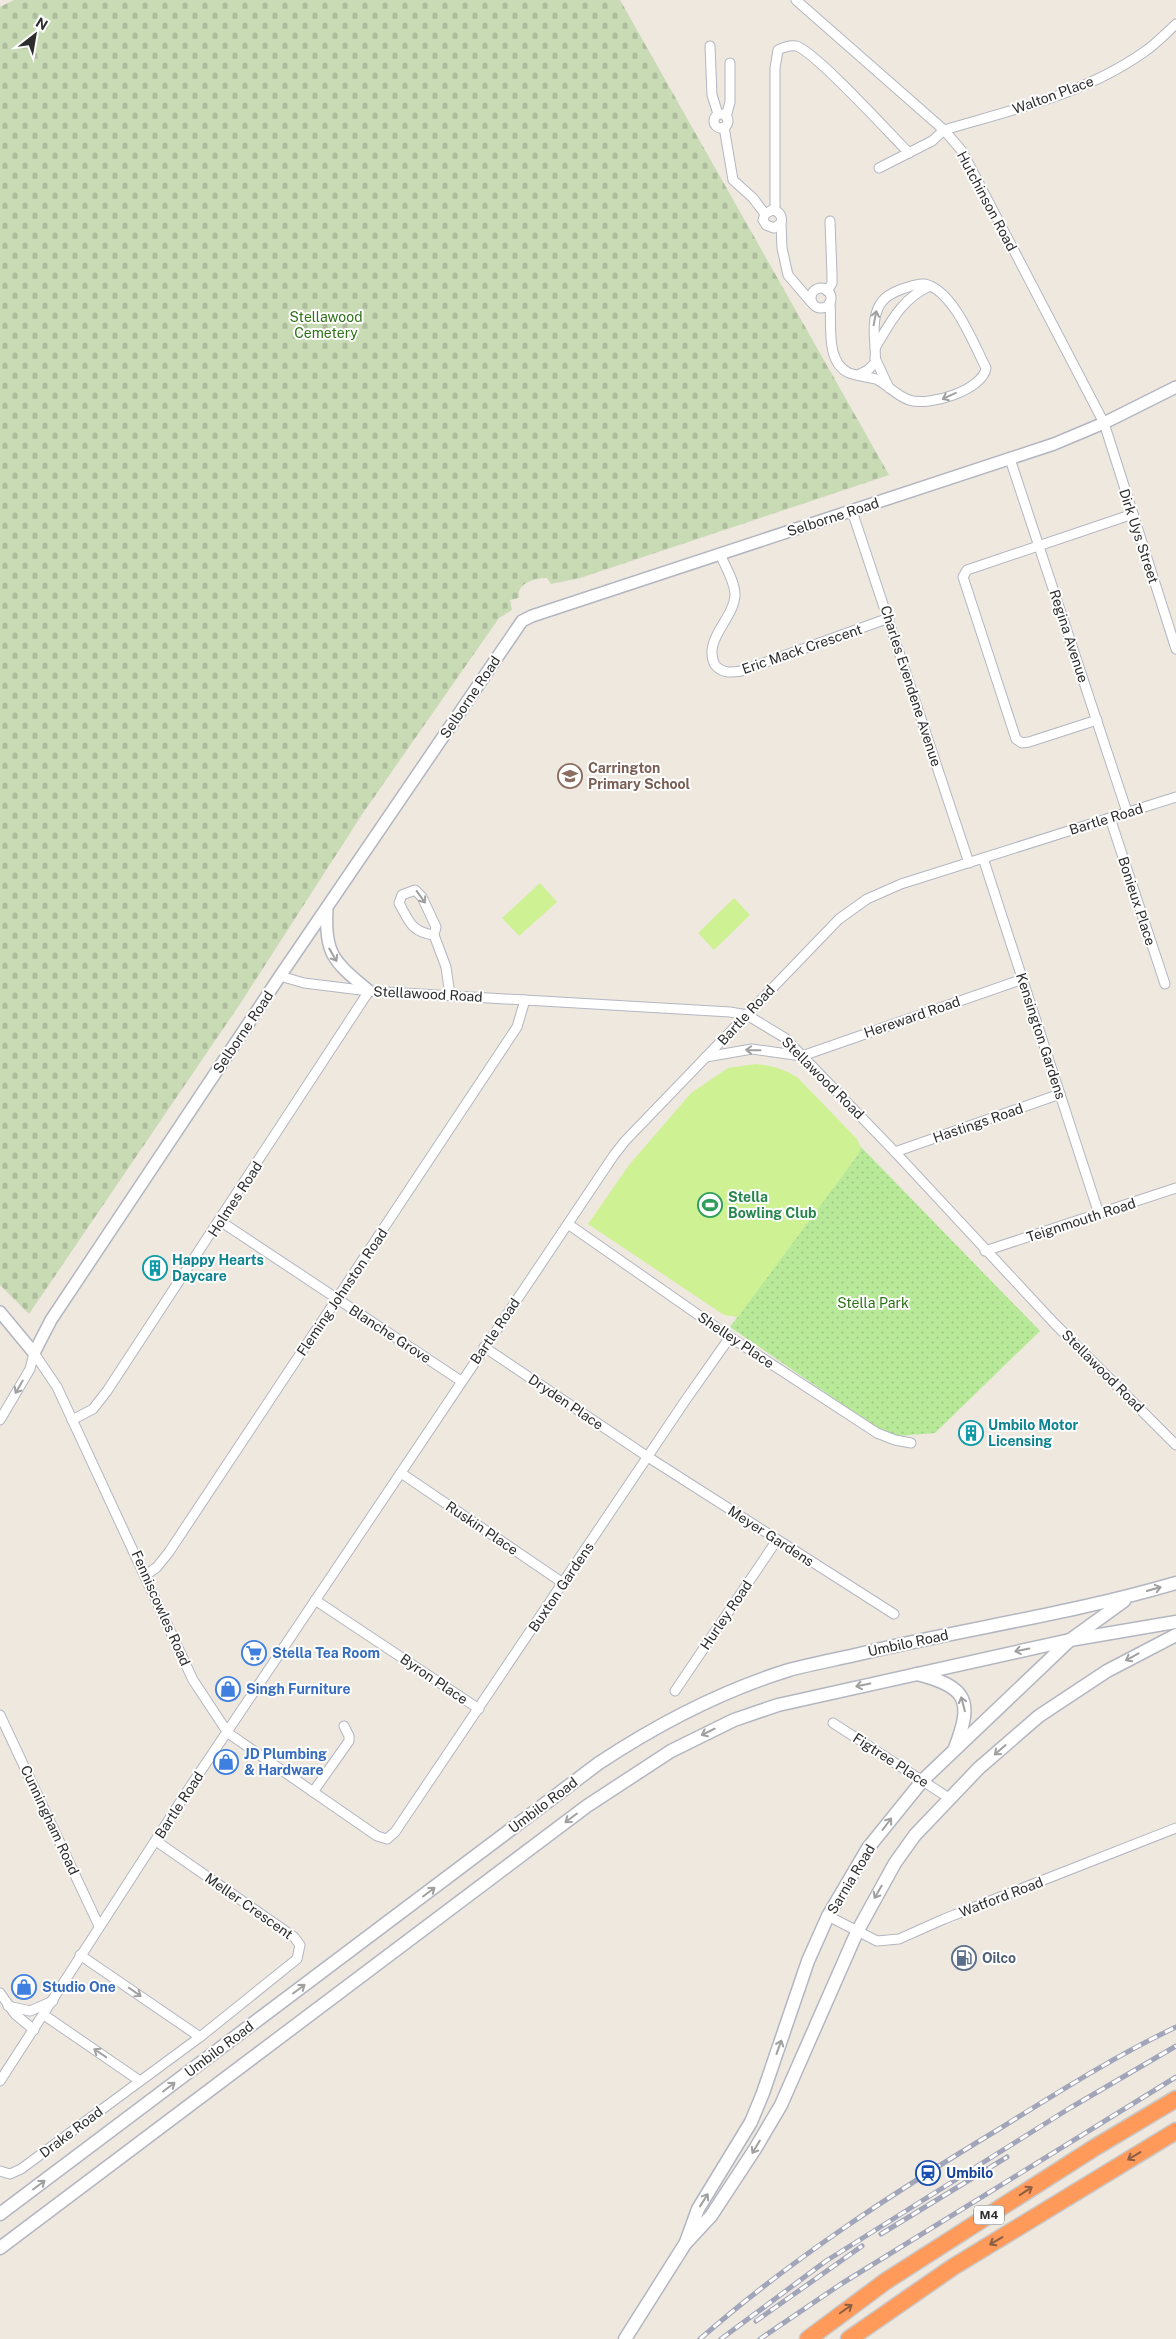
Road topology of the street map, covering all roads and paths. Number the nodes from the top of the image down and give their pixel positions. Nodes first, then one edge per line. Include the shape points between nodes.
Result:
1 (796, 0) edge
2 (1176, 24) edge
3 (710, 46) dead end
4 (730, 63) dead end
5 (722, 115) junction
6 (944, 130) junction
7 (909, 153) junction
8 (879, 168) dead end
9 (771, 211) junction
10 (830, 221) dead end
11 (781, 223) junction
12 (766, 225) junction
13 (782, 248) junction
14 (930, 286) junction
15 (800, 288) junction
16 (815, 289) junction
17 (828, 290) junction
18 (830, 303) junction
19 (812, 304) junction
20 (830, 326) junction
21 (875, 348) junction
22 (875, 358) junction
23 (858, 375) junction
24 (1176, 387) edge
25 (889, 388) junction
26 (1104, 423) junction
27 (1010, 459) junction
28 (852, 511) junction
29 (1133, 514) junction
30 (1039, 546) junction
31 (720, 554) junction
32 (889, 618) junction
33 (1176, 649) edge
34 (1097, 720) junction
35 (1176, 797) edge
36 (1127, 812) junction
37 (1110, 818) junction
38 (983, 858) junction
39 (969, 863) junction
40 (327, 908) junction
41 (434, 935) junction
42 (280, 976) junction
43 (1023, 979) junction
44 (1165, 984) dead end
45 (369, 991) junction
46 (450, 995) junction
47 (525, 1000) junction
48 (746, 1015) junction
49 (802, 1056) junction
50 (706, 1057) junction
51 (1060, 1094) junction
52 (895, 1152) junction
53 (1176, 1188) edge
54 (1099, 1214) junction
55 (220, 1221) junction
56 (568, 1224) junction
57 (985, 1251) junction
58 (337, 1299) junction
59 (0, 1312) edge
60 (730, 1337) junction
61 (484, 1347) junction
62 (34, 1353) junction
63 (461, 1381) junction
64 (0, 1420) edge
65 (72, 1420) junction
66 (911, 1443) dead end
67 (1176, 1445) edge
68 (648, 1457) junction
69 (401, 1473) junction
70 (777, 1540) junction
71 (146, 1575) junction
72 (563, 1582) junction
73 (1176, 1583) edge
74 (1132, 1596) junction
75 (315, 1600) junction
76 (894, 1614) dead end
77 (1176, 1622) edge
78 (1176, 1635) edge
79 (1070, 1640) junction
80 (914, 1674) junction
81 (675, 1691) dead end
82 (479, 1709) junction
83 (0, 1715) edge
84 (833, 1723) dead end
85 (344, 1726) dead end
86 (228, 1733) junction
87 (954, 1751) junction
88 (923, 1780) junction
89 (313, 1792) junction
90 (949, 1798) junction
91 (1176, 1828) edge
92 (392, 1837) joint
93 (156, 1841) junction
94 (828, 1916) junction
95 (99, 1926) junction
96 (857, 1932) junction
97 (80, 1955) junction
98 (0, 1993) edge
99 (53, 2001) junction
100 (8, 2006) junction
101 (44, 2015) junction
102 (34, 2030) junction
103 (200, 2037) junction
104 (0, 2081) edge
105 (140, 2081) junction
106 (1176, 2098) edge
107 (1176, 2131) edge
108 (0, 2171) edge
109 (0, 2214) edge
110 (685, 2244) junction
111 (0, 2248) edge
112 (625, 2339) edge
113 (808, 2339) edge
114 (849, 2339) edge

1 - 6 street, Hutchinson Road
2 - 6 street, Walton Place via 1144,52 1083,86
3 - 5 street via 712,95
4 - 5 street via 730,102
5 - 9 street via 714,119 715,125 724,127 731,176 736,184
6 - 7 street via 932,141
6 - 26 street, Hutchinson Road via 962,151
7 - 8 street
7 - 9 street via 822,63 798,46 785,46 778,50 775,68
9 - 11 street via 781,217
9 - 12 street via 763,220
10 - 17 street via 832,283
11 - 12 street via 774,228
11 - 13 street
12 - 13 street
13 - 15 street via 788,275
14 - 21 street via 898,309
21 -> 14 street via 874,318 882,300 889,294 918,284
14 -> 25 street via 945,296 964,323 986,368 985,374 981,380 936,401 920,403 909,400
15 - 16 street
15 - 19 street
16 - 17 street
16 - 19 street via 811,293
17 - 18 street
18 - 19 street via 823,309
18 - 20 street
19 - 20 street
20 - 23 street via 835,359 844,369
21 - 22 street
22 - 23 street via 871,368
22 - 25 street
23 - 25 street via 876,379
24 - 26 street, Selborne Road
26 - 27 street, Selborne Road
26 - 29 street, Dirk Uys Street
27 - 28 street, Selborne Road
27 - 30 street, Regina Avenue
28 - 31 street, Selborne Road
28 - 32 street, Charles Evendene Avenue
29 - 30 street
29 - 33 street, Dirk Uys Street
30 - 34 street, Regina Avenue
30 - 34 street via 967,570 963,576 1016,739 1022,743
31 - 32 street, Eric Mack Crescent via 735,596 712,653 714,665 723,671 741,671
31 - 40 street, Selborne Road via 522,622
32 - 39 street, Charles Evendene Avenue
34 - 36 street, Regina Avenue
35 - 36 street, Bartle Road
36 - 37 street, Bartle Road
37 - 38 street, Bartle Road
37 - 44 street, Bonieux Place
38 - 39 street, Bartle Road
38 - 43 street, Kensington Gardens
39 - 48 street, Bartle Road via 901,884 852,908
40 - 42 street, Selborne Road
40 -> 45 street via 330,951 341,967
41 -> 41 street via 419,932 411,925 399,903 402,895 412,890 420,894 436,928
41 - 46 street via 446,967
42 - 45 street, Stellawood Road via 304,983
42 - 62 street, Selborne Road via 50,1320
43 - 49 street, Hereward Road
43 - 51 street, Kensington Gardens
45 - 46 street, Stellawood Road
45 - 55 street, Holmes Road
46 - 47 street, Stellawood Road
47 - 48 street, Stellawood Road
47 - 58 street, Fleming Johnston Road via 512,1036
48 - 49 street, Stellawood Road via 775,1031
48 - 50 street, Bartle Road
49 -> 50 street via 752,1050
49 - 52 street, Stellawood Road
50 - 56 street, Bartle Road via 625,1141
51 - 52 street, Hastings Road
51 - 54 street, Kensington Gardens
52 - 57 street, Stellawood Road
53 - 54 street, Teignmouth Road
54 - 57 street, Teignmouth Road
55 - 58 street, Blanche Grove
55 - 65 street, Holmes Road via 107,1391 93,1409
56 - 60 street, Shelley Place
56 - 61 street, Bartle Road
57 - 67 street, Stellawood Road
58 - 63 street, Blanche Grove
58 - 71 street, Fleming Johnston Road via 169,1552
59 - 62 street, Fenniscowles Road
60 - 66 street, Shelley Place via 877,1433
60 - 68 street, Buxton Gardens
61 - 63 street, Bartle Road
61 - 68 street, Dryden Place
62 -> 64 street via 30,1369
62 - 65 street, Fenniscowles Road via 57,1387
63 - 69 street, Bartle Road
65 - 71 street, Fenniscowles Road
68 - 70 street, Meyer Gardens
68 - 72 street, Buxton Gardens
69 - 72 street, Ruskin Place
69 - 75 street, Bartle Road
70 - 76 street, Meyer Gardens
70 - 81 street, Hurley Road
71 - 86 street, Fenniscowles Road via 193,1680
72 - 82 street, Buxton Gardens
74 -> 73 main road, Umbilo Road
74 - 79 main road, Sarnia Road
109 -> 74 main road, Umbilo Road via 599,1763 656,1728 719,1696 790,1670 907,1642
75 - 82 street, Byron Place
75 - 86 street, Bartle Road
77 - 79 main road, Umbilo Road
78 -> 90 main road, Sarnia Road via 1132,1657 1056,1704 1024,1728
79 -> 80 main road, Umbilo Road
79 - 87 main road, Sarnia Road
87 -> 80 main road via 965,1718 964,1702 945,1683
80 -> 111 main road, Umbilo Road via 778,1705 717,1728 646,1766 485,1882
82 - 92 street, Buxton Gardens
83 - 95 street, Cunningham Road
84 - 88 street, Figtree Place
85 - 89 street via 350,1740
86 - 89 street, Fenniscowles Road
86 - 93 street, Bartle Road
87 - 88 main road, Sarnia Road
88 - 90 street, Figtree Place
94 -> 88 main road, Sarnia Road via 868,1848
89 - 92 street, Fenniscowles Road via 377,1836
90 -> 96 main road, Sarnia Road via 915,1835 895,1863
91 - 96 street, Watford Road via 899,1939 877,1940
93 - 95 street, Bartle Road
93 - 103 street, Meller Crescent via 290,1932 300,1945 294,1963
94 - 96 street, Watford Road
110 -> 94 main road, Sarnia Road via 698,2209 754,2115 802,1977
95 - 97 street, Bartle Road
96 -> 110 main road, Sarnia Road via 781,2105 711,2216
97 - 99 street, Bartle Road
97 -> 103 street
98 - 100 street
99 - 100 street via 30,2011
99 - 101 street, Bartle Road
100 - 102 street
101 - 102 street, Bartle Road
105 -> 101 street
102 - 104 street, Bartle Road
103 - 105 street, Drake Road
105 - 108 street, Drake Road via 16,2173
113 -> 106 highway, M4 via 886,2281
107 -> 114 highway, M4 via 953,2267
110 - 112 main road, Sarnia Road

